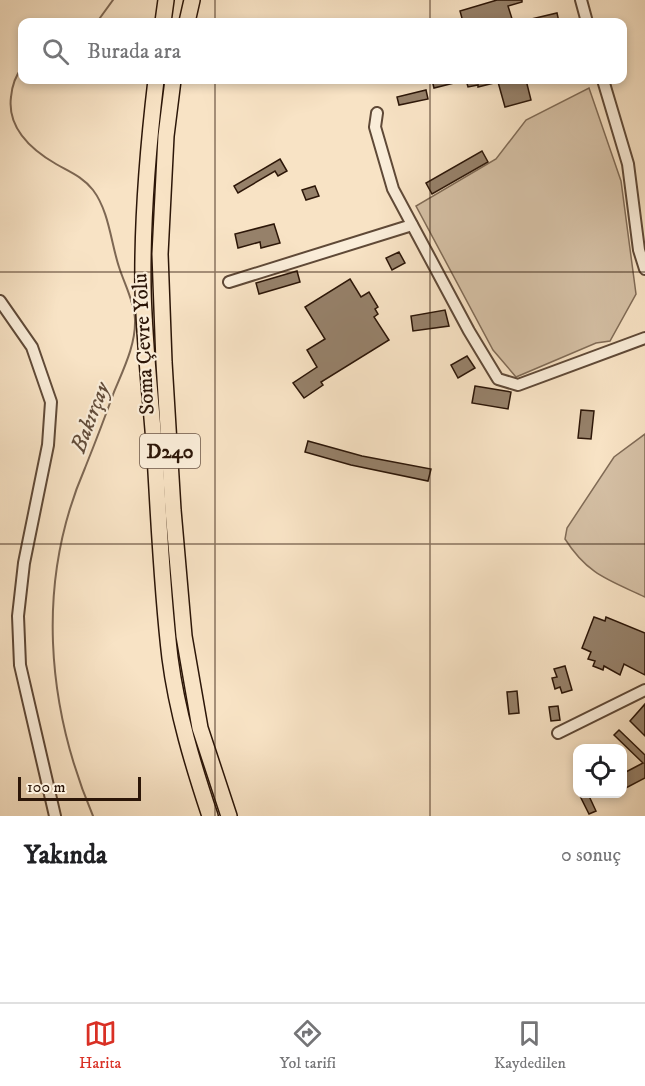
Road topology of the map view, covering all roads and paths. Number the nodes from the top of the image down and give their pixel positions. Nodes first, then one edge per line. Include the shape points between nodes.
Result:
1 (161, 0) edge
2 (166, 0) edge
3 (183, 0) edge
4 (192, 0) edge
5 (581, 0) edge
6 (162, 18) edge
7 (163, 18) edge
8 (181, 18) edge
9 (188, 18) edge
10 (585, 18) edge
11 (156, 84) edge
12 (172, 84) edge
13 (604, 84) edge
14 (376, 113) dead end
15 (412, 225) junction
16 (645, 269) edge
17 (229, 282) dead end
18 (0, 301) edge
19 (645, 338) edge
20 (645, 690) edge
21 (558, 733) dead end
22 (55, 816) edge
23 (210, 816) edge
24 (229, 816) edge

1 - 6 highway
2 - 7 highway
3 - 8 highway
4 - 9 highway
5 - 10 street
11 - 23 highway, Soma Çevre Yolu / D240 via 146,185 143,289 165,603 170,660 182,719
12 - 24 highway, Soma Çevre Yolu / D240 via 160,254 174,510 184,636 200,728
13 - 16 street via 628,164
14 - 15 street via 375,127 393,189
15 - 17 street
15 - 19 street via 498,379 518,385
18 - 22 street via 32,347 51,402 48,445 24,563 18,616 20,665
20 - 21 street

